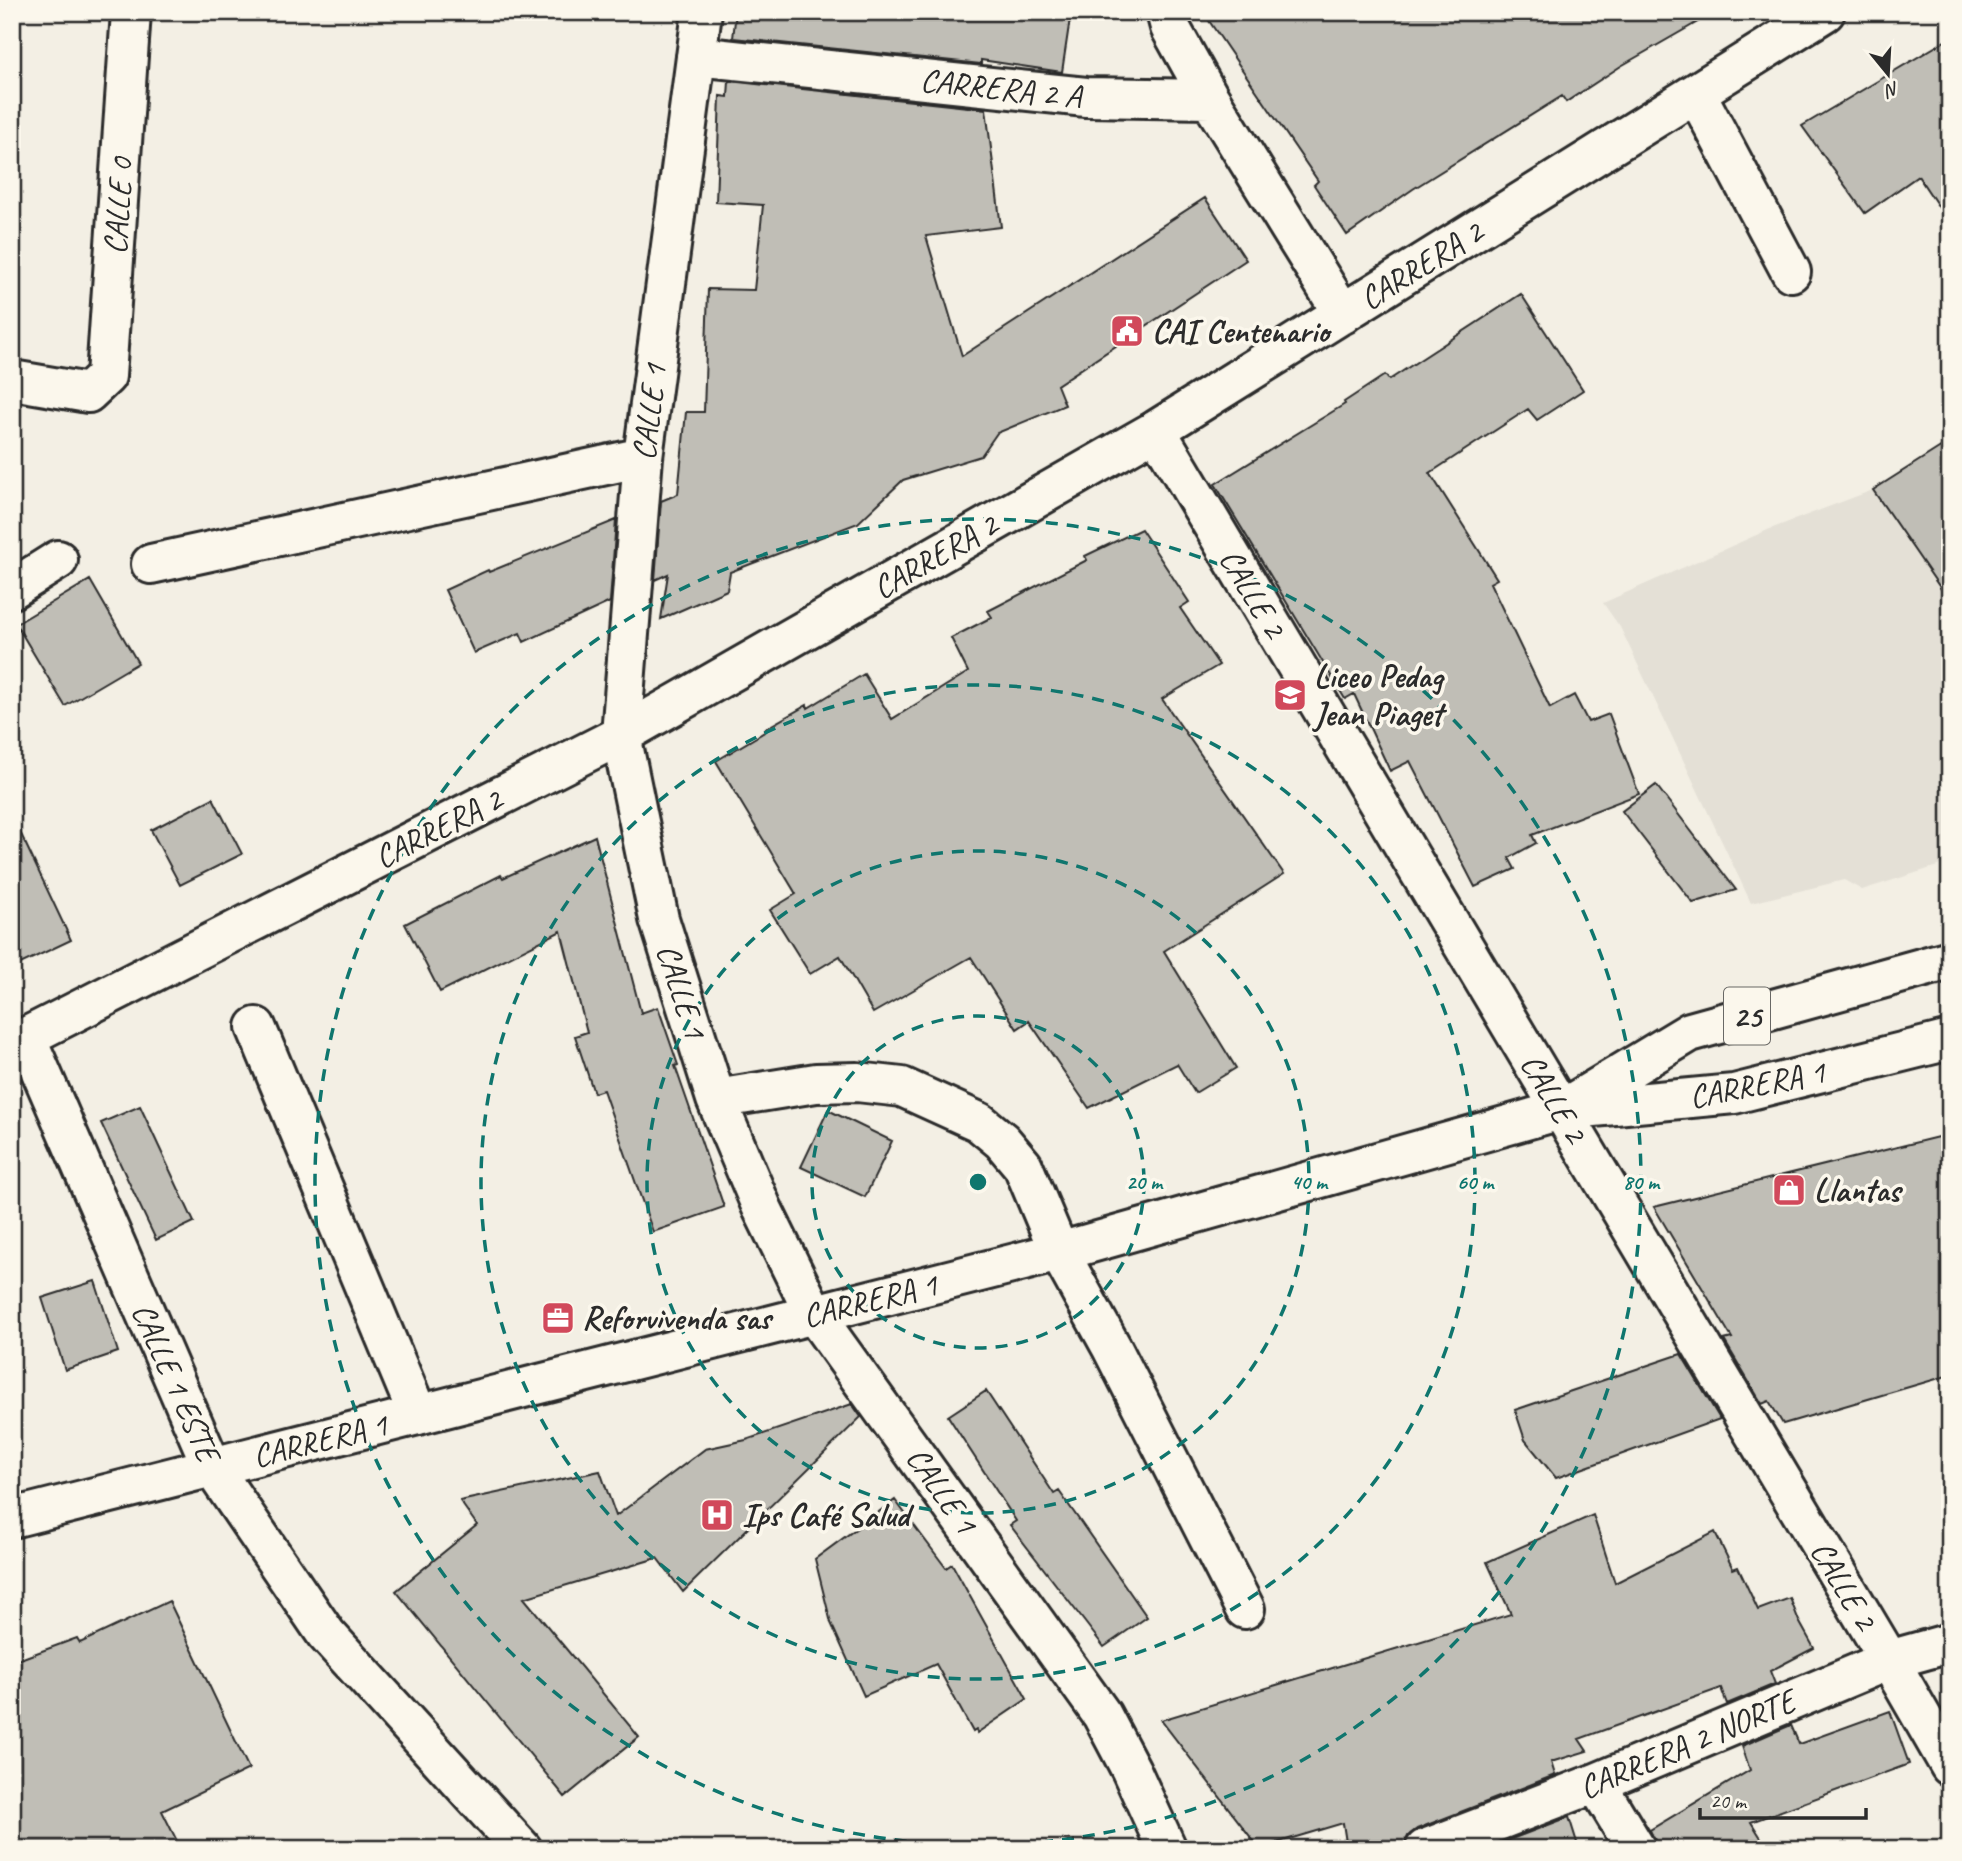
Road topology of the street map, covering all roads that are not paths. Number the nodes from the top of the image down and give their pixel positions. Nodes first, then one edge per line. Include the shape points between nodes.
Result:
1 (131, 12) edge
2 (702, 12) edge
3 (1166, 12) edge
4 (1825, 12) edge
5 (696, 55) junction
6 (1696, 93) junction
7 (1210, 99) junction
8 (1791, 272) dead end
9 (1343, 314) junction
10 (12, 380) edge
11 (1156, 430) junction
12 (643, 457) junction
13 (58, 560) dead end
14 (151, 564) dead end
15 (12, 589) edge
16 (621, 735) junction
17 (1950, 960) edge
18 (256, 1027) dead end
19 (1950, 1040) edge
20 (19, 1041) edge
21 (716, 1099) junction
22 (1561, 1110) junction
23 (1059, 1252) junction
24 (814, 1314) junction
25 (418, 1415) junction
26 (212, 1467) junction
27 (12, 1518) edge
28 (1245, 1609) dead end
29 (1950, 1643) edge
30 (1889, 1660) junction
31 (1950, 1766) edge
32 (1596, 1783) junction
33 (522, 1849) edge
34 (1167, 1849) edge
35 (1425, 1849) edge
36 (1636, 1849) edge

1 - 10 street, CALLE 0 via 106,376 88,393
2 - 5 street, CALLE 1
3 - 7 street
4 - 6 street, CARRERA 2
5 - 7 street, CARRERA 2 A via 1086,97
5 - 12 street, CALLE 1
6 - 8 street
6 - 9 street, CARRERA 2
7 - 9 street
9 - 11 street, CARRERA 2
11 - 16 street, CARRERA 2
11 - 22 street, CALLE 2
12 - 14 street
12 - 16 street, CALLE 1
13 - 15 street
16 - 20 street, CARRERA 2
16 - 21 street, CALLE 1 via 659,919
17 - 22 street, CARRERA 1 / 25 via 1690,1032
18 - 25 street
19 - 22 street, CARRERA 1 / 25 via 1734,1094
20 - 26 street, CALLE 1 ESTE
21 - 23 street via 816,1083 902,1087 979,1122 1009,1150 1023,1166
21 - 24 street, CALLE 1 via 761,1208
22 - 23 street, CARRERA 1 / 25
22 - 30 street, CALLE 2
23 - 24 street, CARRERA 1 / 25
23 - 28 street
24 - 25 street, CARRERA 1 / 25
24 - 34 street, CALLE 1 via 1102,1715
25 - 26 street, CARRERA 1 / 25
26 - 27 street, CARRERA 1 / 25
26 - 33 street, CALLE 1 ESTE via 326,1634
29 - 30 street, CARRERA 2 NORTE
30 - 31 street, CALLE 2
30 - 32 street, CARRERA 2 NORTE
32 - 35 street, CARRERA 2 NORTE
32 - 36 street

